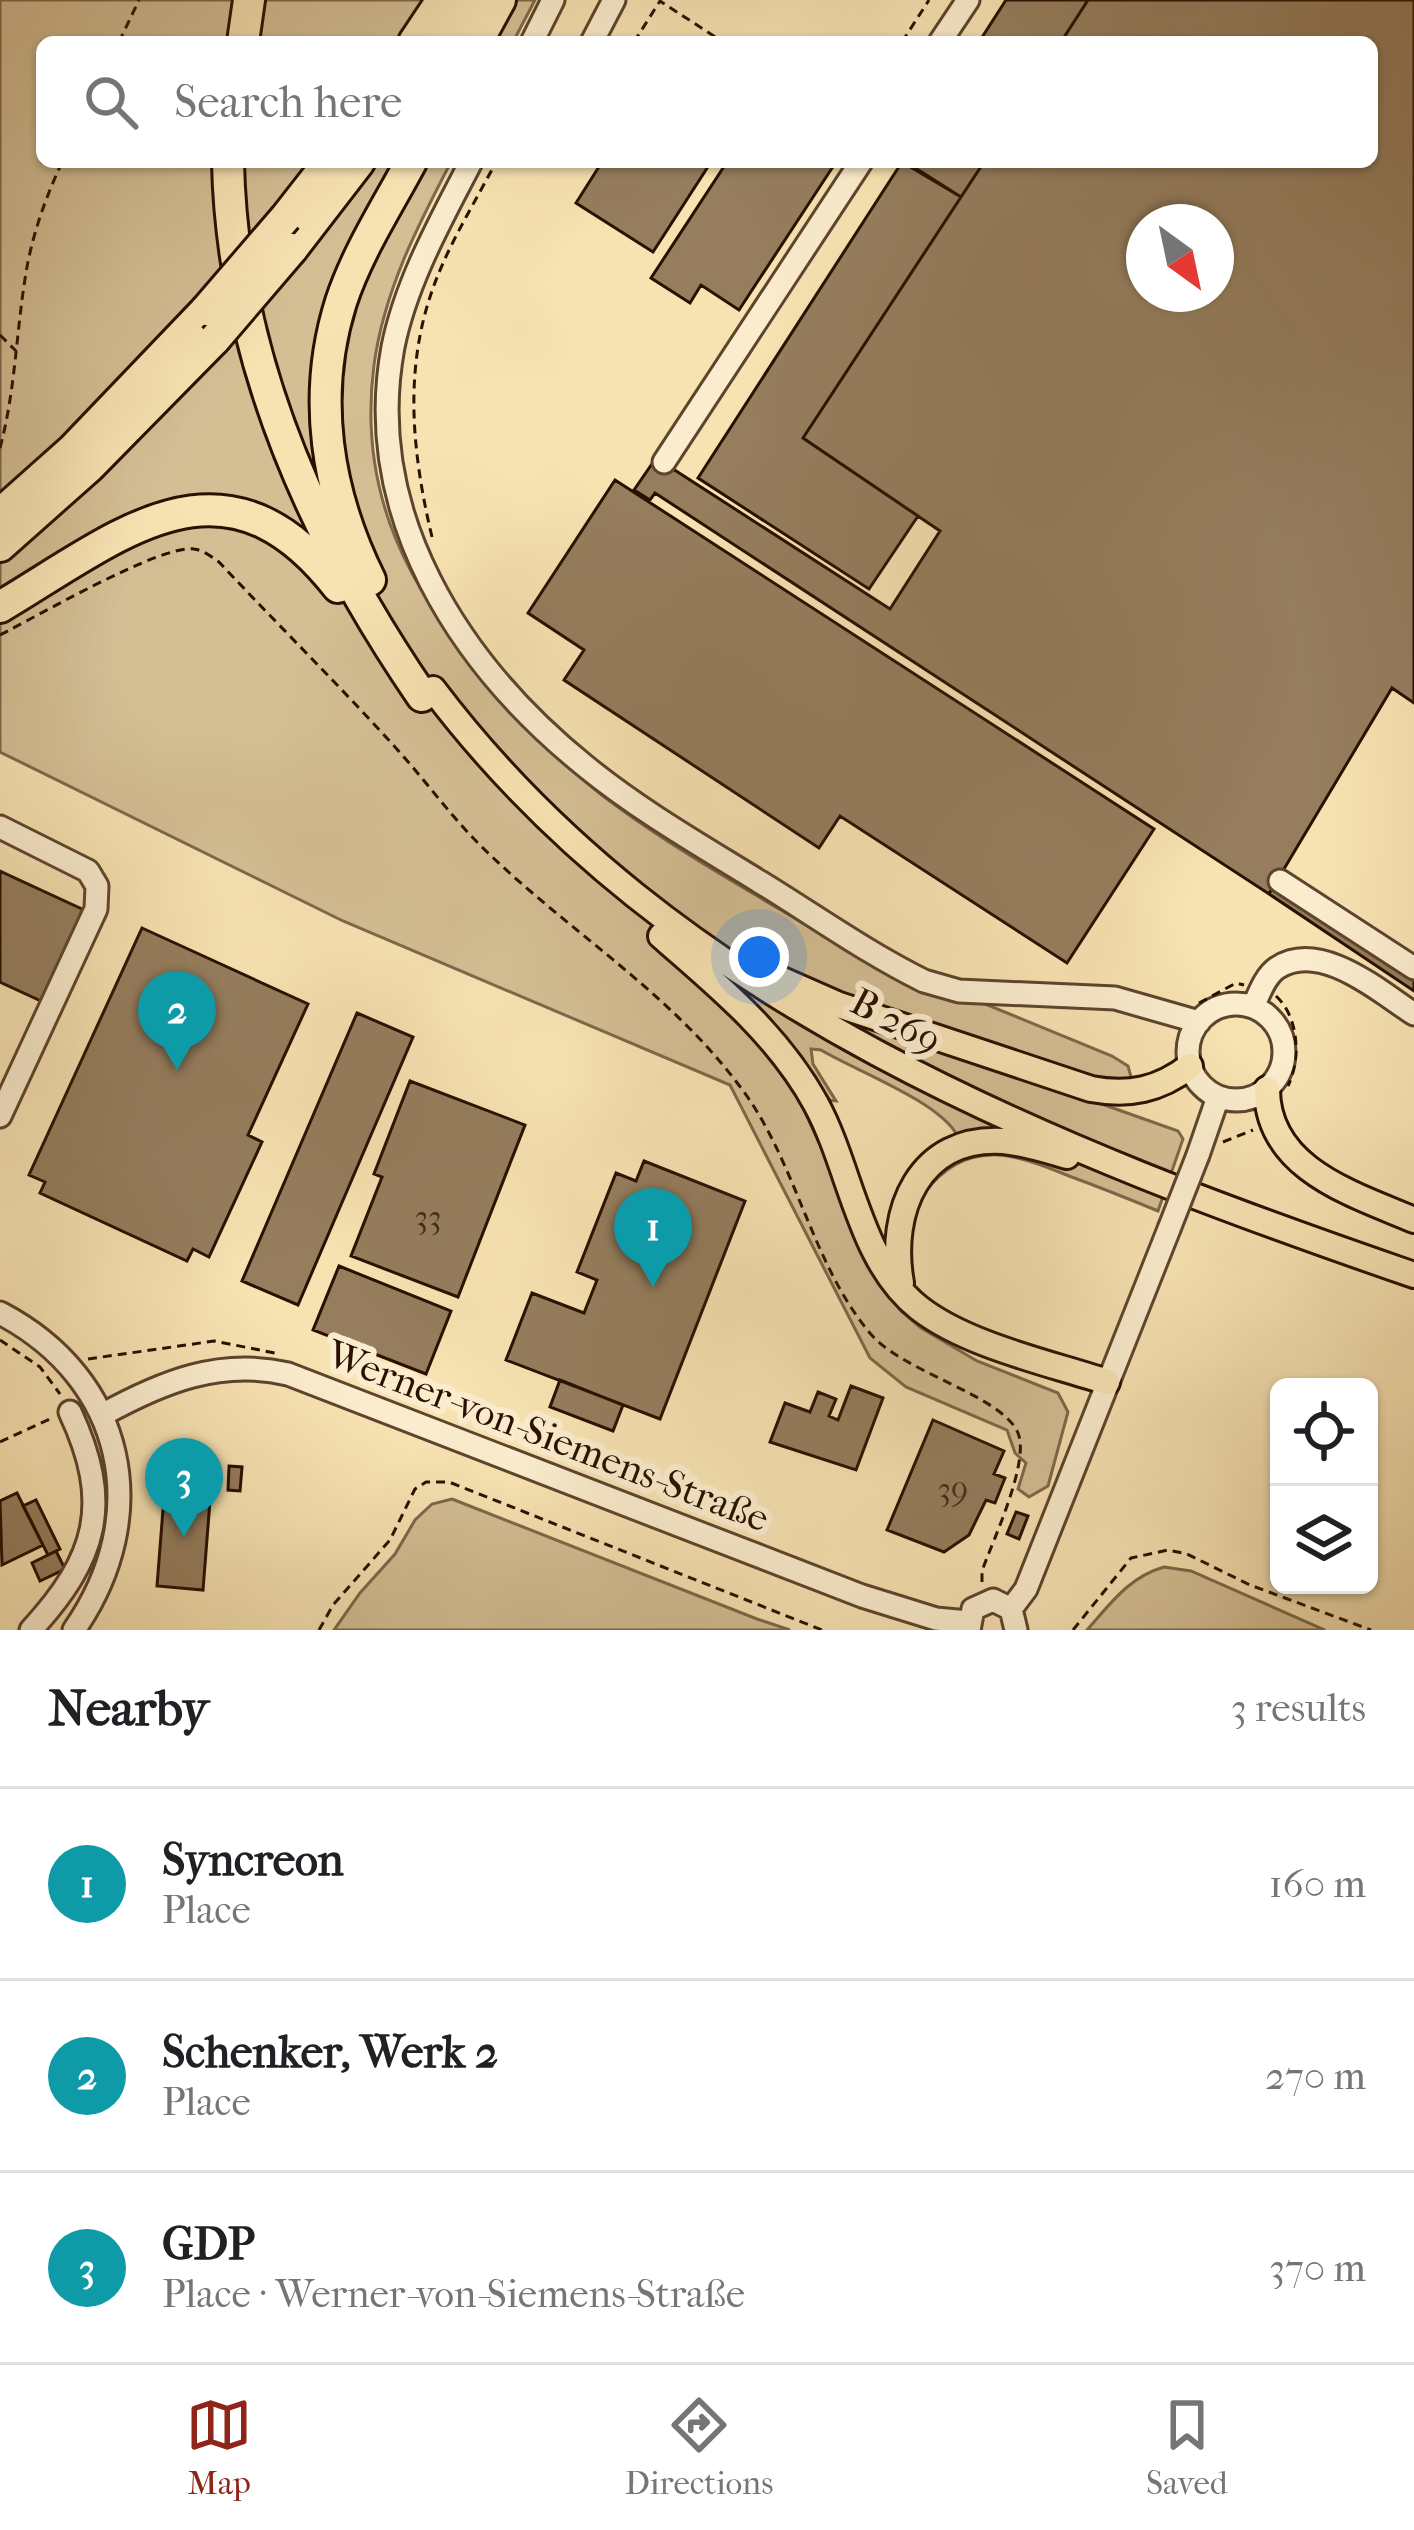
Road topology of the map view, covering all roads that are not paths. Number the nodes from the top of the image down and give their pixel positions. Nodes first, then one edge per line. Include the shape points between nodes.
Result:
1 (238, 0) edge
2 (249, 0) edge
3 (442, 0) edge
4 (472, 0) edge
5 (500, 0) edge
6 (554, 0) edge
7 (598, 0) edge
8 (614, 0) edge
9 (968, 0) edge
10 (233, 36) edge
11 (244, 36) edge
12 (418, 36) edge
13 (449, 36) edge
14 (480, 36) edge
15 (535, 36) edge
16 (580, 36) edge
17 (595, 36) edge
18 (944, 36) edge
19 (228, 168) edge
20 (239, 168) edge
21 (323, 168) edge
22 (354, 168) edge
23 (408, 168) edge
24 (467, 168) edge
25 (857, 168) edge
26 (211, 324) junction
27 (664, 462) dead end
28 (0, 514) edge
29 (0, 546) edge
30 (0, 607) edge
31 (427, 692) junction
32 (0, 827) edge
33 (1280, 881) dead end
34 (617, 889) junction
35 (1414, 968) edge
36 (1257, 999) junction
37 (1194, 1013) junction
38 (1414, 1014) edge
39 (1190, 1066) junction
40 (1267, 1089) junction
41 (1218, 1097) junction
42 (0, 1116) edge
43 (1088, 1162) junction
44 (1414, 1220) edge
45 (1410, 1274) edge
46 (905, 1296) junction
47 (0, 1313) edge
48 (1107, 1382) junction
49 (70, 1412) road end
50 (102, 1414) junction
51 (120, 1498) junction
52 (95, 1499) junction
53 (1013, 1619) edge
54 (969, 1626) edge
55 (31, 1630) edge
56 (74, 1630) edge

1 - 10 highway
2 - 11 highway
3 - 12 highway
4 - 13 highway
5 - 14 highway
6 - 15 street
7 - 16 street
8 - 17 street
9 - 18 street
19 - 31 highway via 242,301 282,433 349,581
20 - 31 highway via 253,299 286,413 358,575
21 - 26 highway, bridge
22 - 26 highway, bridge via 292,249
23 - 31 highway via 341,302 325,388 326,437 344,521
24 - 37 street via 411,288 394,346 388,430 398,505 419,564 520,705 654,816 924,981 959,992 1115,998
25 - 27 street
26 - 28 highway
26 - 29 highway via 89,467
30 - 31 highway via 132,527 203,511 242,514 296,539
31 - 34 main road, B 269 / B 269
32 - 42 street via 88,871 97,886 96,909
33 - 35 street
34 - 39 main road via 793,986 1052,1077 1133,1092
34 - 43 main road via 686,950 788,1016
34 - 45 main road, B 269 / B 269 via 744,976 910,1071 1144,1175
34 - 46 main road via 782,1054 816,1104 874,1248
36 - 37 street
36 - 38 street via 1276,968 1314,961
36 - 40 street via 1284,1051
37 - 39 street
39 - 41 street
40 - 41 street via 1243,1100
40 - 44 main road via 1271,1122 1298,1162
41 - 48 street, bridge via 1206,1150
43 - 45 main road
43 - 46 main road via 1005,1141 940,1159 911,1186 898,1225
46 - 48 main road via 967,1334
47 - 50 street via 70,1364
48 - 53 street
49 - 52 street
50 - 51 street
50 - 54 street, Werner-von-Siemens-Straße via 194,1372 288,1374 862,1596
51 - 52 street
51 - 56 street via 104,1579
52 - 55 street via 85,1557
53 - 54 street via 998,1600 985,1601

